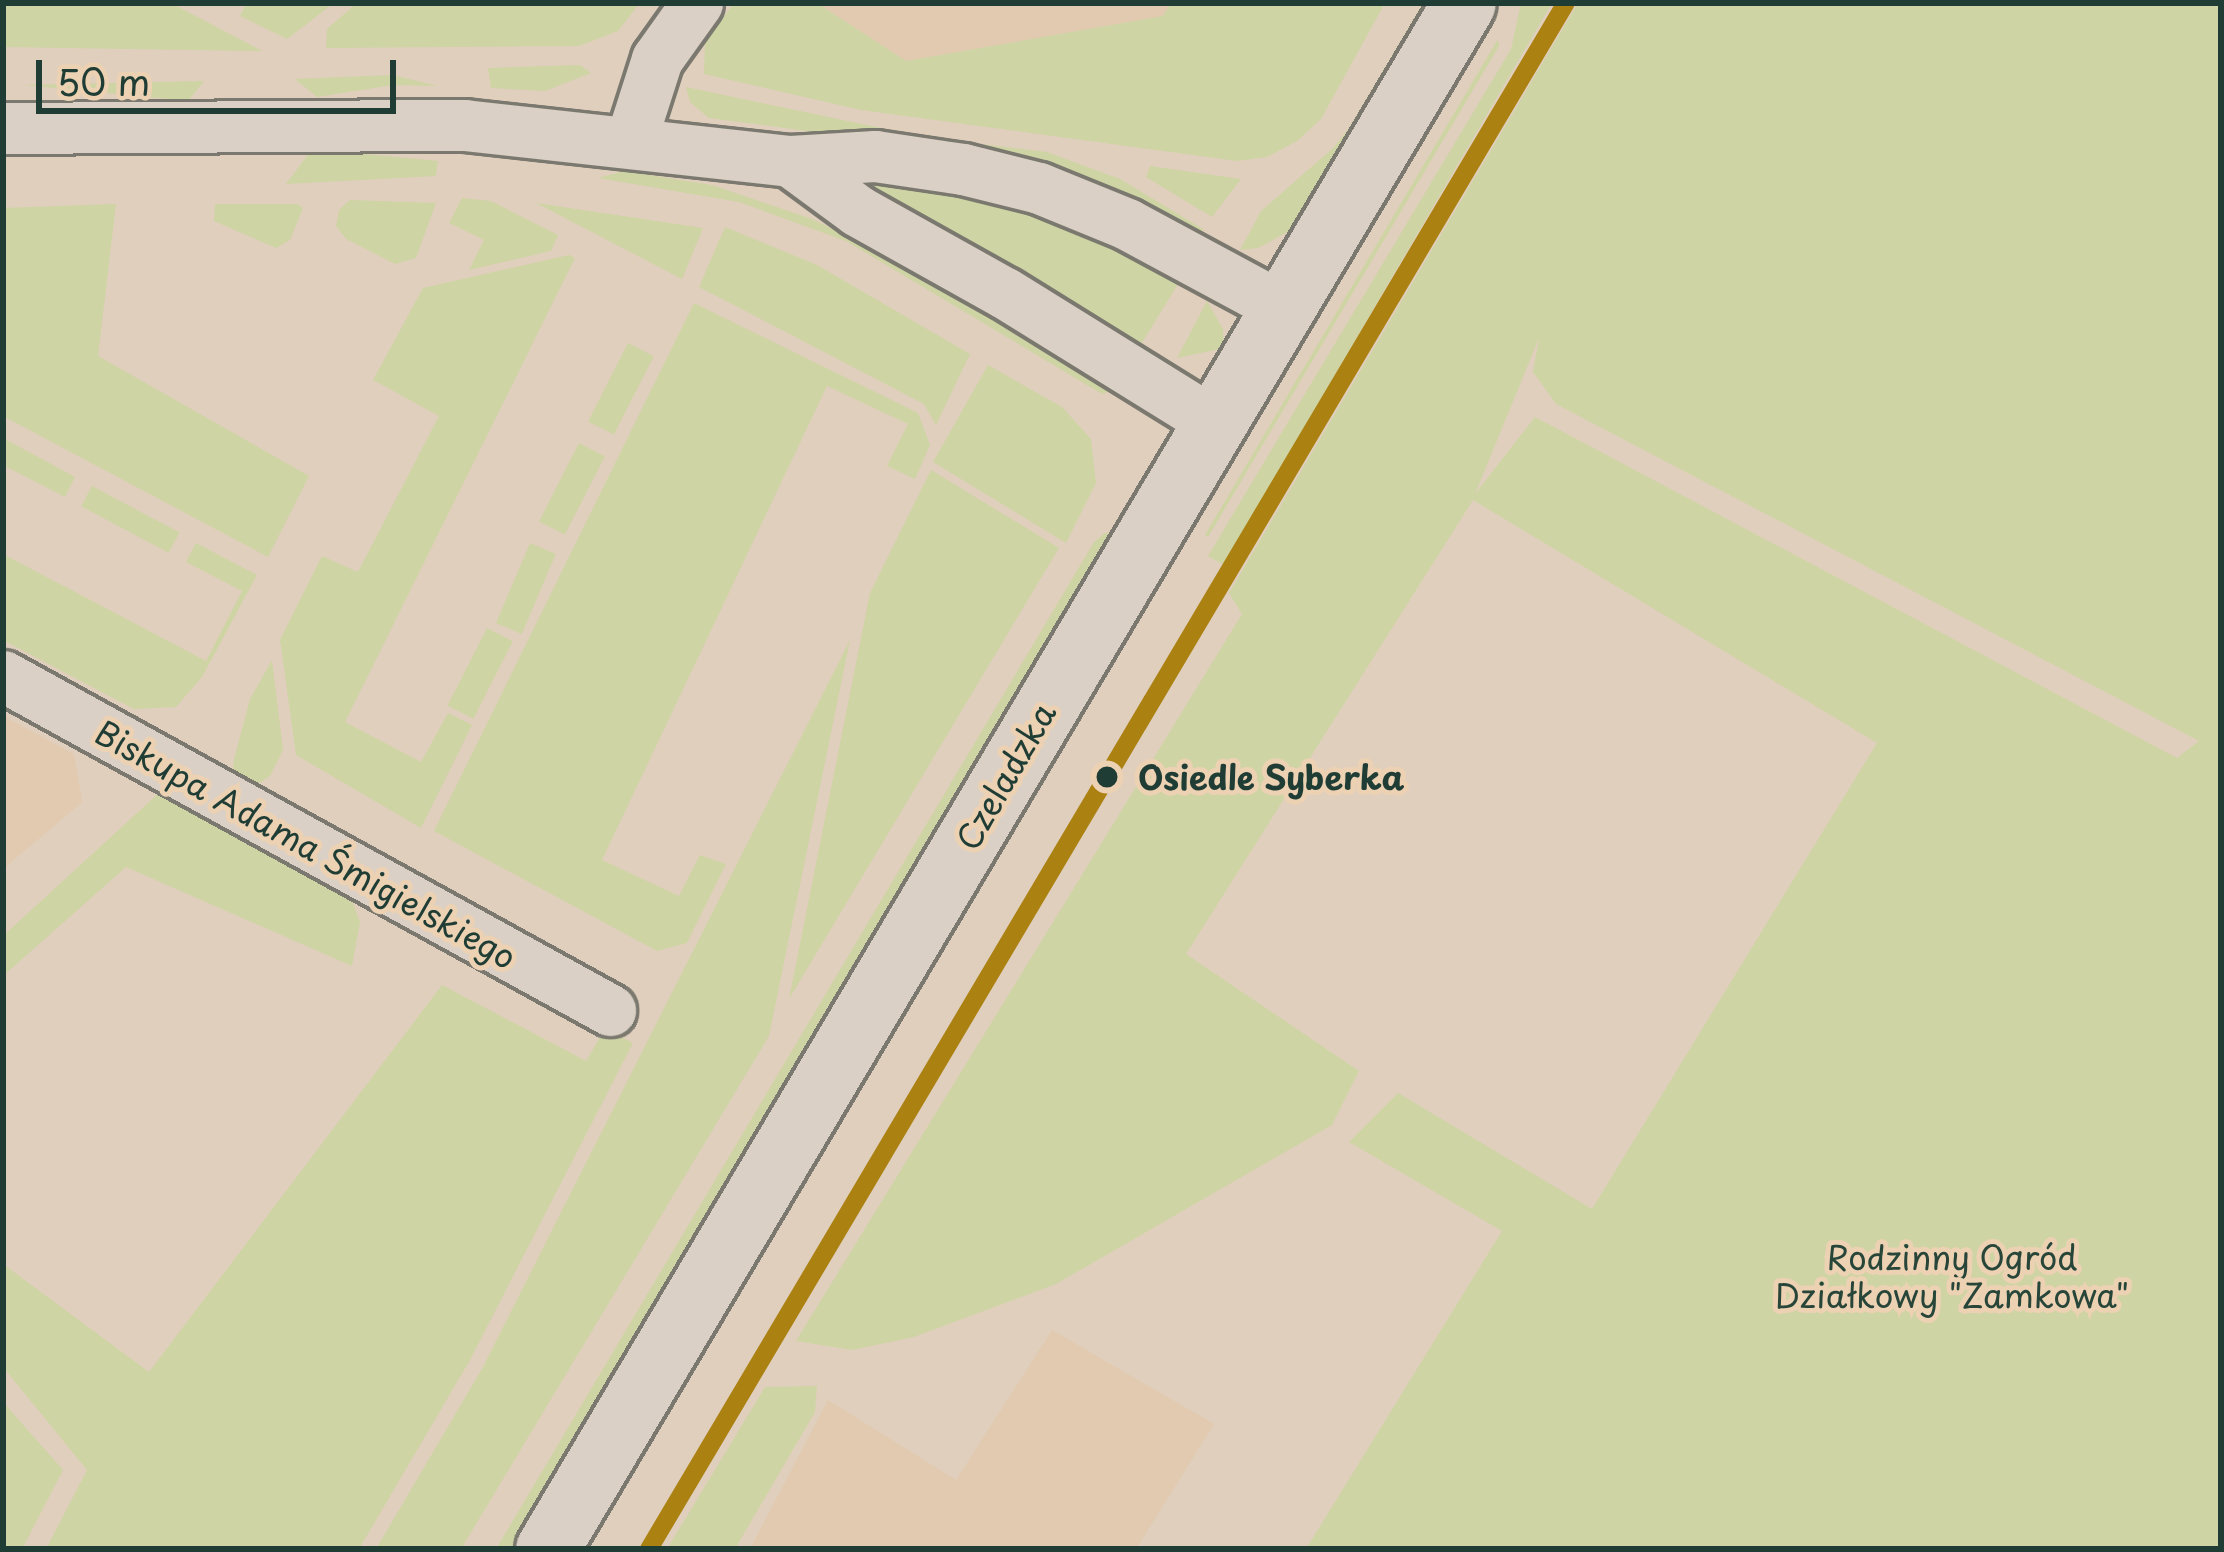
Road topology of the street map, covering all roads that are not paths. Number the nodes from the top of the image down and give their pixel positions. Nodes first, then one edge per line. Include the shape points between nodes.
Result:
1 (698, 3) edge
2 (1464, 3) edge
3 (3, 128) edge
4 (632, 140) junction
5 (790, 161) junction
6 (1281, 307) junction
7 (1213, 422) junction
8 (3, 676) edge
9 (610, 1010) dead end
10 (547, 1549) edge

1 - 4 street via 657,59
2 - 6 main road, Czeladzka
3 - 4 street via 464,125
4 - 5 street
5 - 6 street via 875,156 1039,188 1127,224
5 - 7 street via 858,211
6 - 7 main road, Czeladzka
7 - 10 main road, Czeladzka
8 - 9 street, Biskupa Adama Śmigielskiego

